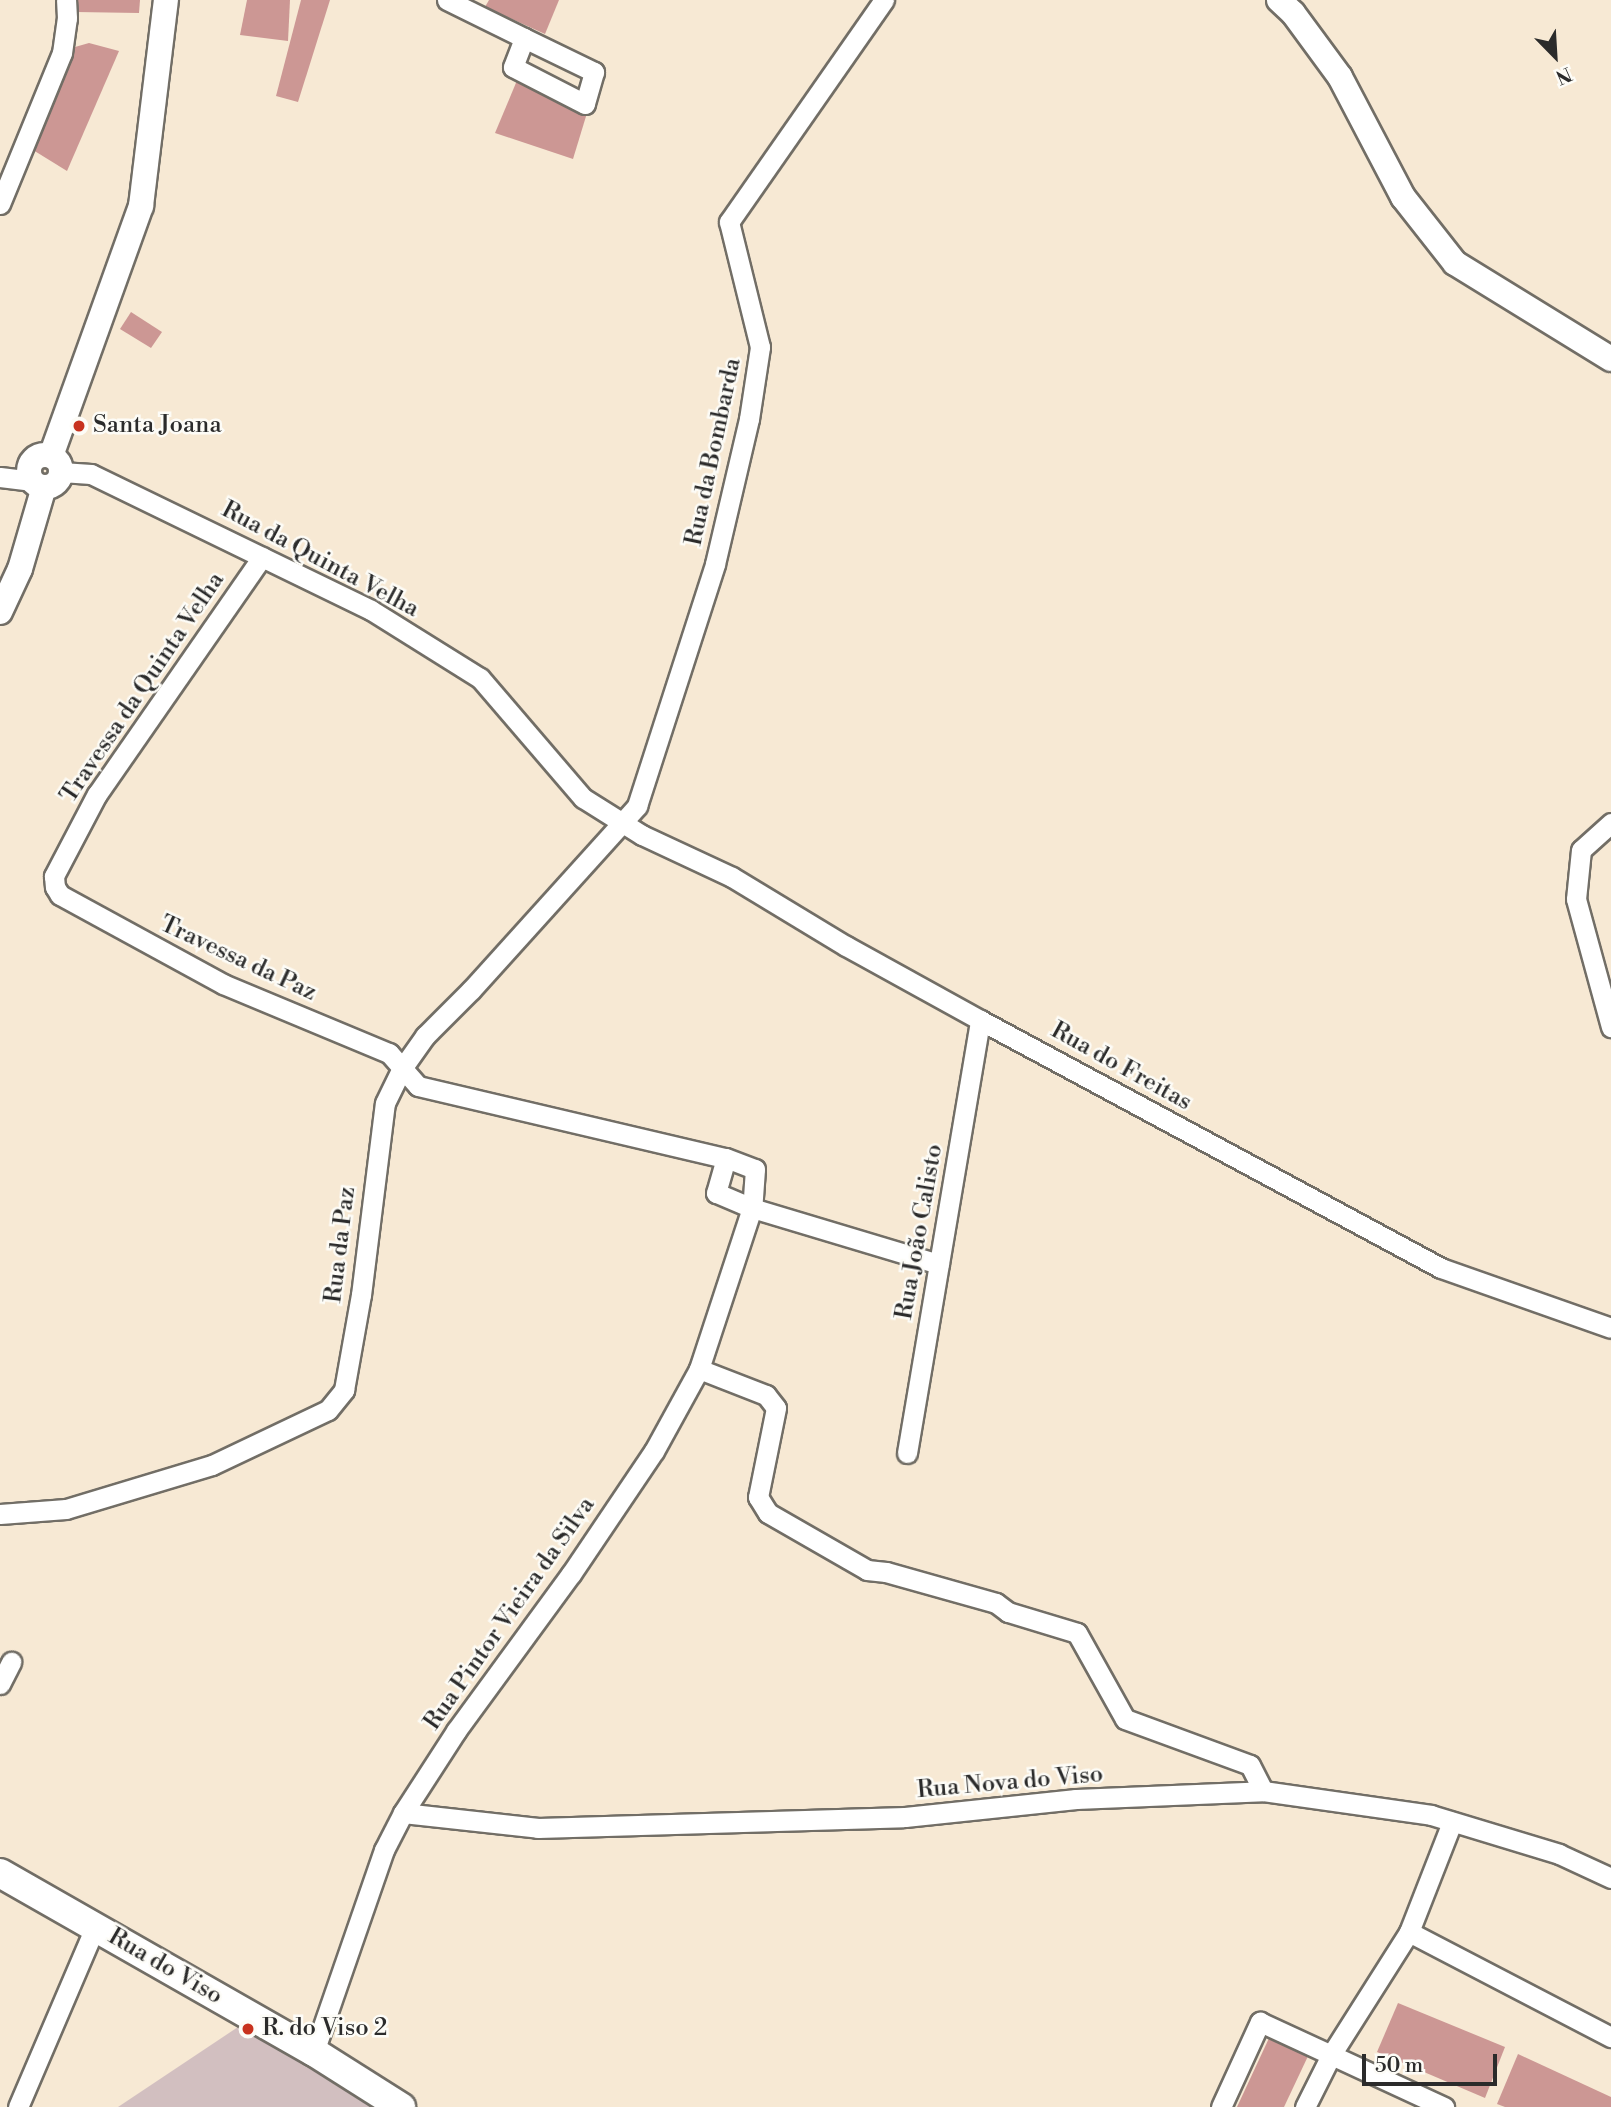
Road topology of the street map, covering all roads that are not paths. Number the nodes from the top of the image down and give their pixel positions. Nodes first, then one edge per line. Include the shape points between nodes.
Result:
1 (66, 0) edge
2 (166, 0) edge
3 (447, 0) edge
4 (884, 0) edge
5 (1279, 0) edge
6 (524, 38) dead end
7 (0, 204) edge
8 (1611, 359) edge
9 (47, 474) junction
10 (0, 477) edge
11 (262, 557) junction
12 (0, 612) edge
13 (621, 821) junction
14 (1611, 823) edge
15 (55, 887) joint
16 (981, 1020) junction
17 (1611, 1027) edge
18 (401, 1070) junction
19 (726, 1158) junction
20 (752, 1208) junction
21 (939, 1264) junction
22 (1611, 1328) edge
23 (699, 1369) junction
24 (907, 1452) dead end
25 (0, 1514) edge
26 (11, 1662) dead end
27 (0, 1684) edge
28 (1263, 1791) junction
29 (403, 1813) junction
30 (1452, 1822) junction
31 (0, 1873) edge
32 (1611, 1878) edge
33 (95, 1927) junction
34 (1409, 1932) junction
35 (1611, 2037) edge
36 (314, 2052) junction
37 (1331, 2055) junction
38 (18, 2107) edge
39 (401, 2107) edge
40 (1222, 2107) edge
41 (1305, 2107) edge
42 (1444, 2107) edge

1 - 7 street via 62,53
2 - 9 street via 141,206
3 - 6 street
4 - 13 street, Rua da Bombarda via 729,222 760,346 749,419 715,564 637,806
5 - 8 street via 1340,77 1403,197 1455,263
9 - 10 street, Rua da Quinta Velha
9 - 11 street, Rua da Quinta Velha via 91,474
9 - 12 street via 20,569
11 - 13 street, Rua da Quinta Velha via 371,610 480,678 583,798
11 - 15 street, Travessa da Quinta Velha via 97,794 54,876
13 - 16 street, Rua do Freitas via 732,877
13 - 18 street, Rua da Paz via 425,1036
14 - 17 street via 1581,850 1576,899
15 - 18 street, Travessa da Paz via 60,895 223,984 389,1053
16 - 21 street, Rua João Calisto
16 - 22 street, Rua do Freitas via 1441,1268
18 - 19 street, Travessa da Paz via 418,1086
18 - 25 street, Rua da Paz via 385,1103 344,1390 328,1410 198,1469 66,1509
19 - 20 street, Rua Pintor Vieira da Silva via 755,1169
19 - 20 street via 716,1193
20 - 21 street
20 - 23 street, Rua Pintor Vieira da Silva
21 - 24 street, Rua João Calisto
23 - 28 street via 766,1395 776,1408 758,1497 768,1513 867,1570 996,1603 1008,1612 1077,1633 1125,1718 1250,1765
23 - 29 street, Rua Pintor Vieira da Silva via 654,1451
26 - 27 street
28 - 29 street, Rua Nova do Viso via 1076,1799 905,1818 565,1828
28 - 30 street, Rua Nova do Viso via 1431,1815
29 - 36 street, Rua Pintor Vieira da Silva via 384,1850
30 - 32 street, Rua Nova do Viso via 1559,1854
30 - 34 street
31 - 33 main road, Rua do Viso
33 - 36 main road, Rua do Viso
33 - 38 street
34 - 35 street
34 - 37 street
36 - 39 main road, Rua do Viso
37 - 40 street via 1260,2022
37 - 41 street
37 - 42 street

